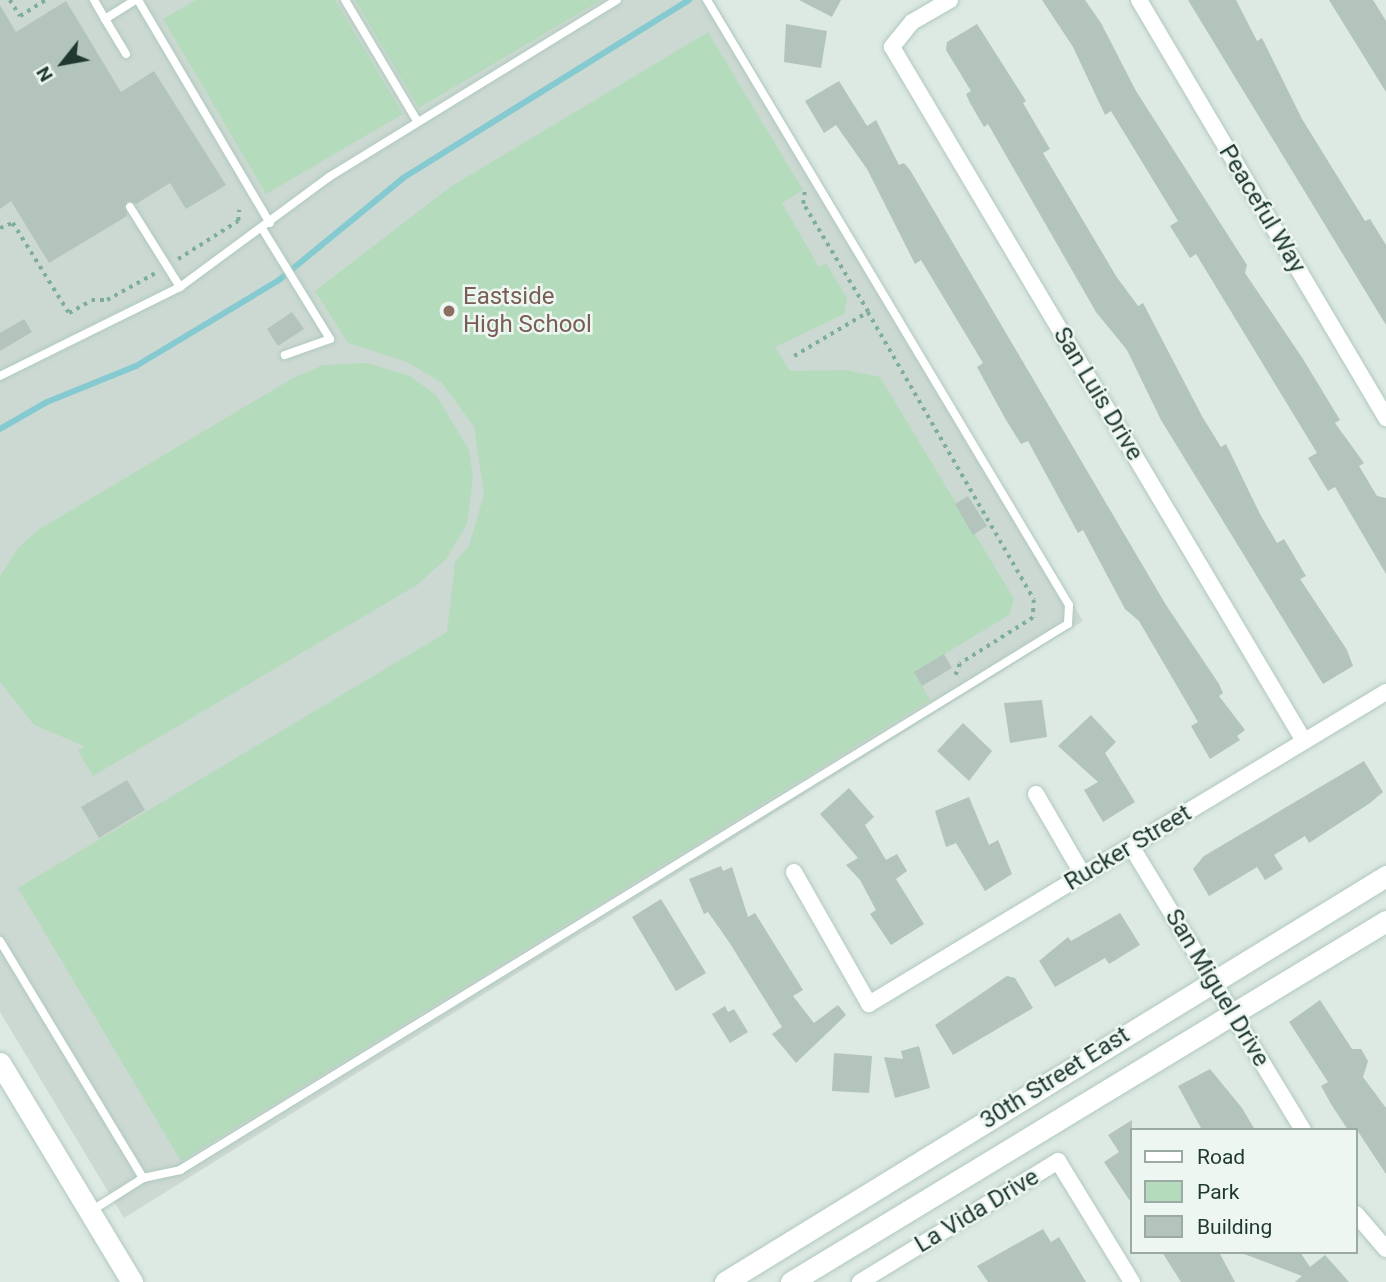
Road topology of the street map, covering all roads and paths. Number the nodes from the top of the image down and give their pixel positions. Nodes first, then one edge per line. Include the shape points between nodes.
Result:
1 (10, 0) edge
2 (46, 0) edge
3 (94, 0) edge
4 (137, 0) edge
5 (345, 0) edge
6 (617, 0) edge
7 (707, 0) edge
8 (950, 0) edge
9 (1139, 0) edge
10 (105, 19) junction
11 (126, 54) dead end
12 (417, 121) junction
13 (798, 177) dead end
14 (130, 207) dead end
15 (239, 210) dead end
16 (270, 223) junction
17 (0, 228) edge
18 (263, 230) junction
19 (166, 266) junction
20 (180, 287) junction
21 (868, 312) junction
22 (285, 355) dead end
23 (794, 356) dead end
24 (0, 376) edge
25 (1386, 418) edge
26 (947, 682) dead end
27 (1386, 692) edge
28 (1304, 741) junction
29 (1036, 794) dead end
30 (1131, 846) junction
31 (794, 872) dead end
32 (1083, 875) junction
33 (1386, 876) edge
34 (1386, 921) edge
35 (0, 941) edge
36 (1212, 980) junction
37 (1232, 1013) junction
38 (0, 1063) edge
39 (1302, 1128) edge
40 (144, 1178) junction
41 (90, 1212) junction
42 (1358, 1216) edge
43 (1386, 1249) edge
44 (132, 1282) edge
45 (725, 1282) edge
46 (791, 1282) edge
47 (860, 1282) edge
48 (1132, 1282) edge

1 - 2 path via 20,16
3 - 10 lane
4 - 10 lane
4 - 16 lane
5 - 12 lane
6 - 12 lane
7 - 40 lane via 1069,605 1068,624 180,1170
8 - 28 street, San Luis Drive via 912,22 892,47
9 - 25 street, Peaceful Way
10 - 11 lane
12 - 16 lane via 329,177
13 - 21 path via 805,188 803,204
14 - 19 lane
15 - 19 path via 238,221
16 - 18 lane
17 - 19 path via 13,223 69,313 92,300 107,300
18 - 20 lane
18 - 22 lane via 330,339
19 - 20 lane
20 - 24 lane
21 - 23 path
21 - 26 path via 1034,600 1032,618 960,664 957,676
27 - 28 street, Rucker Street
28 - 30 street, Rucker Street
29 - 32 street
30 - 32 street, Rucker Street
30 - 36 street, San Miguel Drive
31 - 32 street, Rucker Street via 869,1004
33 - 36 main road, 30th Street East
34 - 37 main road, 30th Street East
35 - 40 lane
36 - 37 street, San Miguel Drive
36 - 45 main road, 30th Street East
37 - 39 street, San Miguel Drive
37 - 46 main road, 30th Street East
38 - 41 main road
40 - 41 lane
41 - 44 main road
42 - 43 street
47 - 48 street, La Vida Drive via 1058,1161

